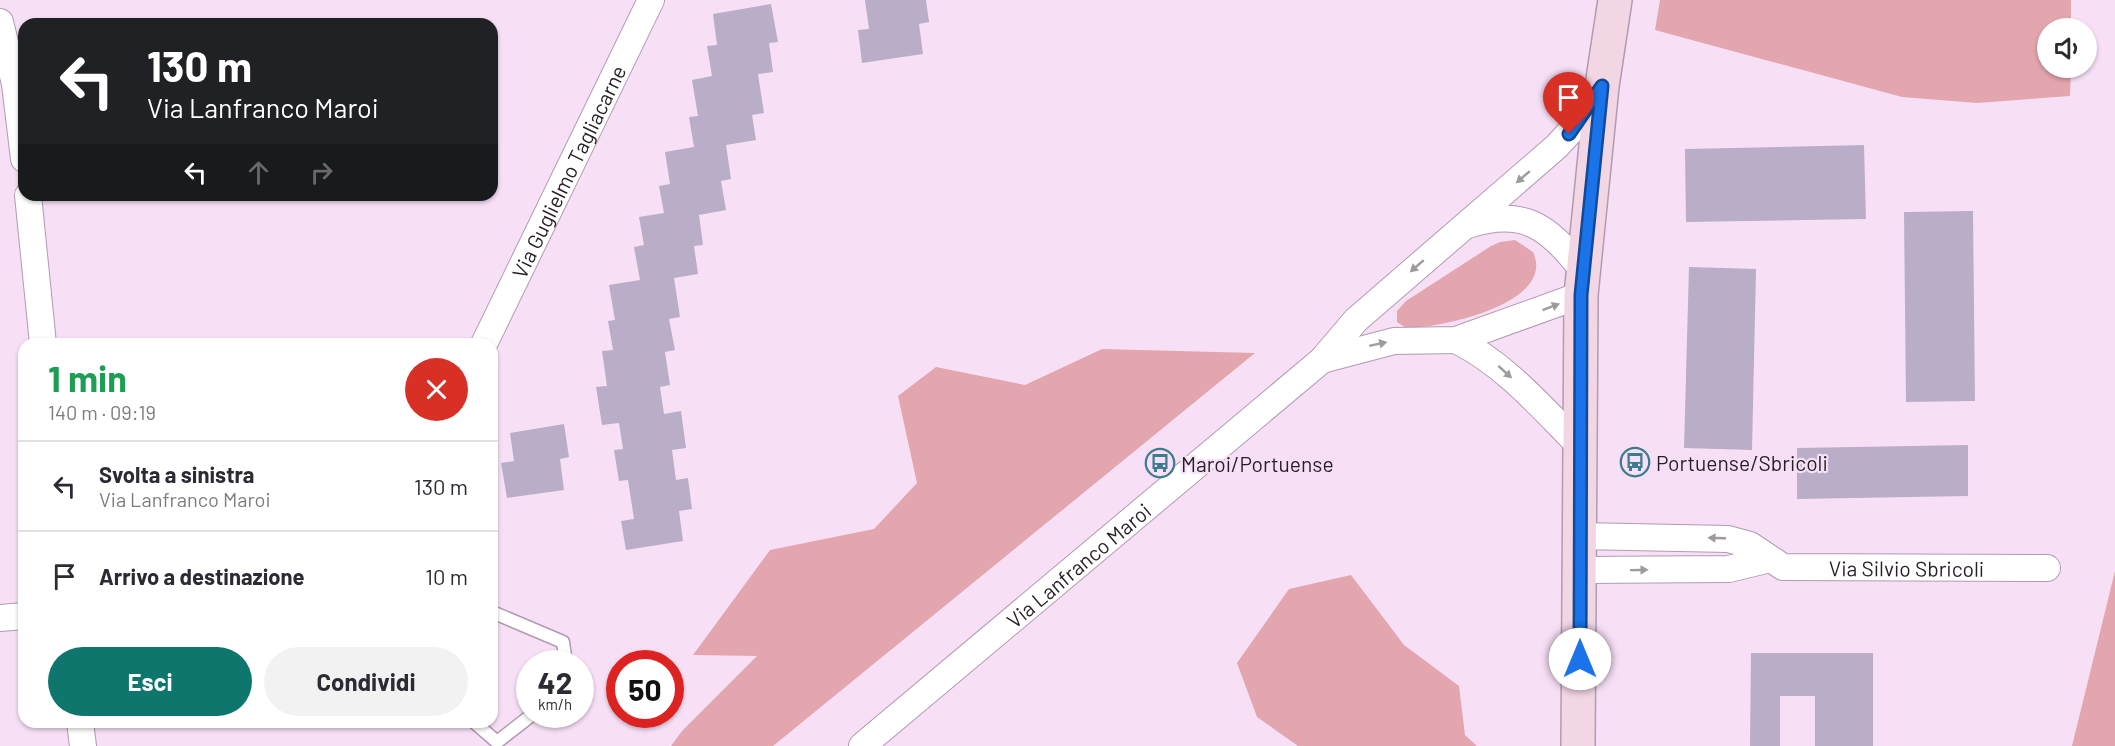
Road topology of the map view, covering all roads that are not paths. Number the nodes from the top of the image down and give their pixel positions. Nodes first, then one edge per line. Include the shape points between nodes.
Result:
1 (651, 0) edge
2 (1615, 0) edge
3 (0, 22) edge
4 (1602, 86) junction
5 (18, 109) edge
6 (29, 201) edge
7 (1461, 228) junction
8 (1582, 282) junction
9 (42, 338) edge
10 (487, 338) edge
11 (1456, 340) junction
12 (1322, 360) junction
13 (1580, 446) junction
14 (1580, 536) junction
15 (1770, 559) junction
16 (2047, 568) dead end
17 (1581, 570) junction
18 (498, 615) edge
19 (18, 616) edge
20 (0, 618) edge
21 (564, 650) edge
22 (516, 727) edge
23 (81, 728) edge
24 (481, 728) edge
25 (83, 746) edge
26 (862, 746) edge
27 (1578, 746) edge

1 - 10 street, Via Guglielmo Tagliacarne
2 - 4 main road
3 - 5 street
4 -> 7 street, Via Lanfranco Maroi via 1563,141
4 - 8 main road
6 - 9 street
7 - 8 street, Via Lanfranco Maroi via 1492,219 1524,220 1556,239
7 -> 12 street, Via Lanfranco Maroi via 1356,320
11 -> 8 street, Via Lanfranco Maroi
8 - 13 main road
12 -> 11 street, Via Lanfranco Maroi via 1394,341
11 -> 13 street, Via Lanfranco Maroi via 1500,367
12 - 26 street, Via Lanfranco Maroi
13 - 14 main road
15 -> 14 street, Via Silvio Sbricoli via 1750,545 1728,539
14 - 17 main road
15 - 16 street, Via Silvio Sbricoli via 1783,567
17 -> 15 street, Via Silvio Sbricoli via 1729,569
17 - 27 main road
18 - 21 lane via 563,642
19 - 20 street
22 - 24 lane via 496,742
23 - 25 street

